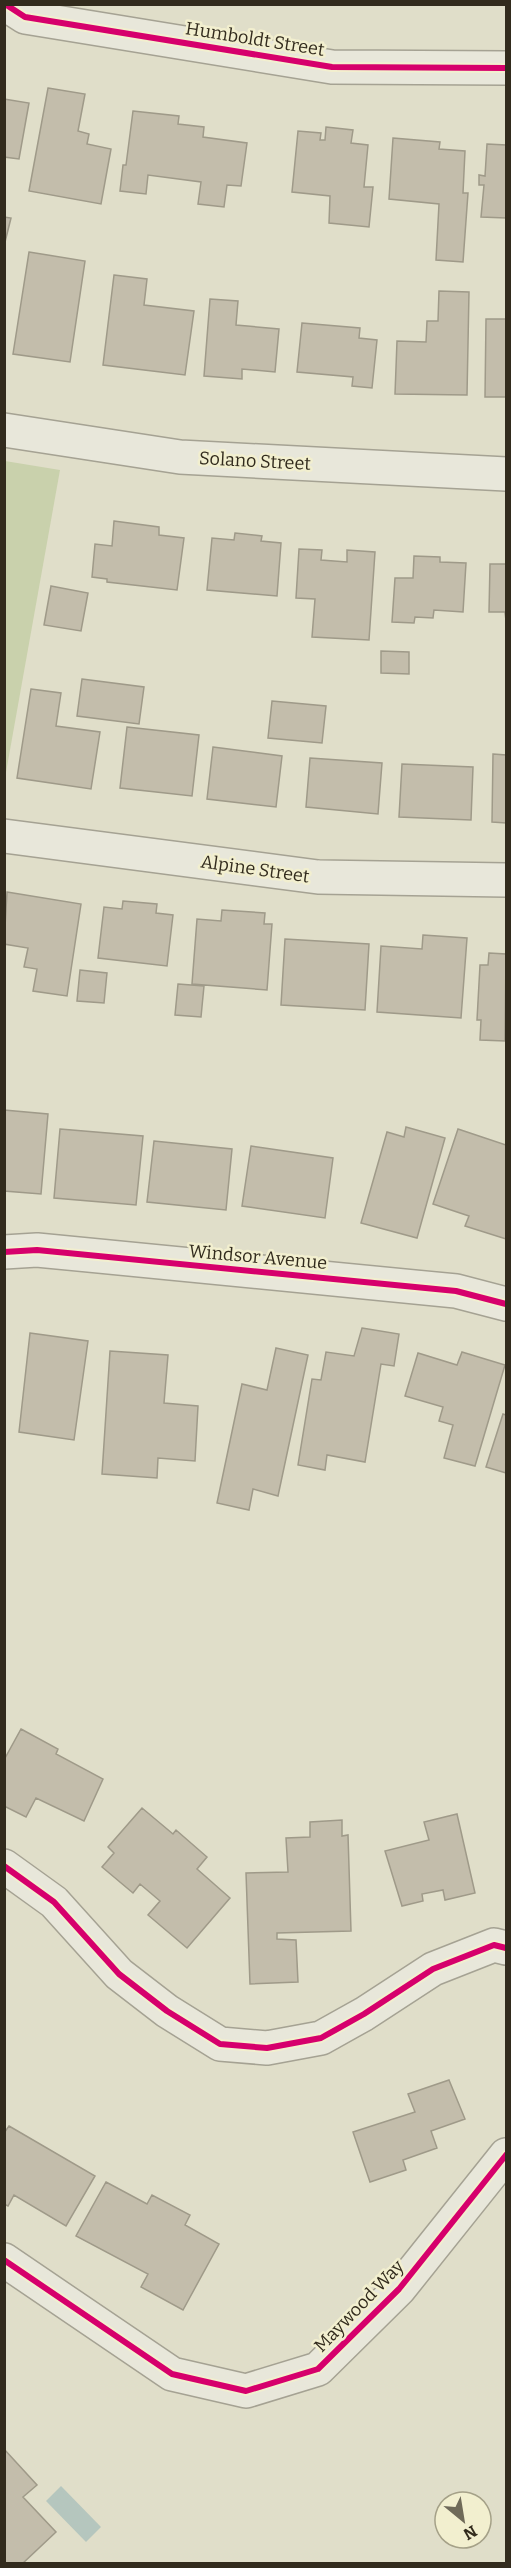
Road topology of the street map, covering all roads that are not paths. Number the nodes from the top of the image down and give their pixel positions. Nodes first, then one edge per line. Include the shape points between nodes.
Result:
1 (5, 4) edge
2 (507, 68) edge
3 (4, 430) edge
4 (507, 474) edge
5 (4, 836) edge
6 (507, 880) edge
7 (4, 1252) edge
8 (507, 1304) edge
9 (4, 1866) edge
10 (507, 1948) edge
11 (507, 2155) edge
12 (4, 2260) edge

1 - 2 street, Humboldt Street via 26,17 332,67
3 - 4 street, Solano Street via 180,457
5 - 6 street, Alpine Street via 318,877
7 - 8 street, Windsor Avenue via 37,1250 456,1291
9 - 10 street via 54,1902 119,1974 166,2011 220,2044 267,2048 321,2038 433,1969 494,1945
11 - 12 street, Maywood Way via 399,2289 318,2369 246,2391 172,2374

